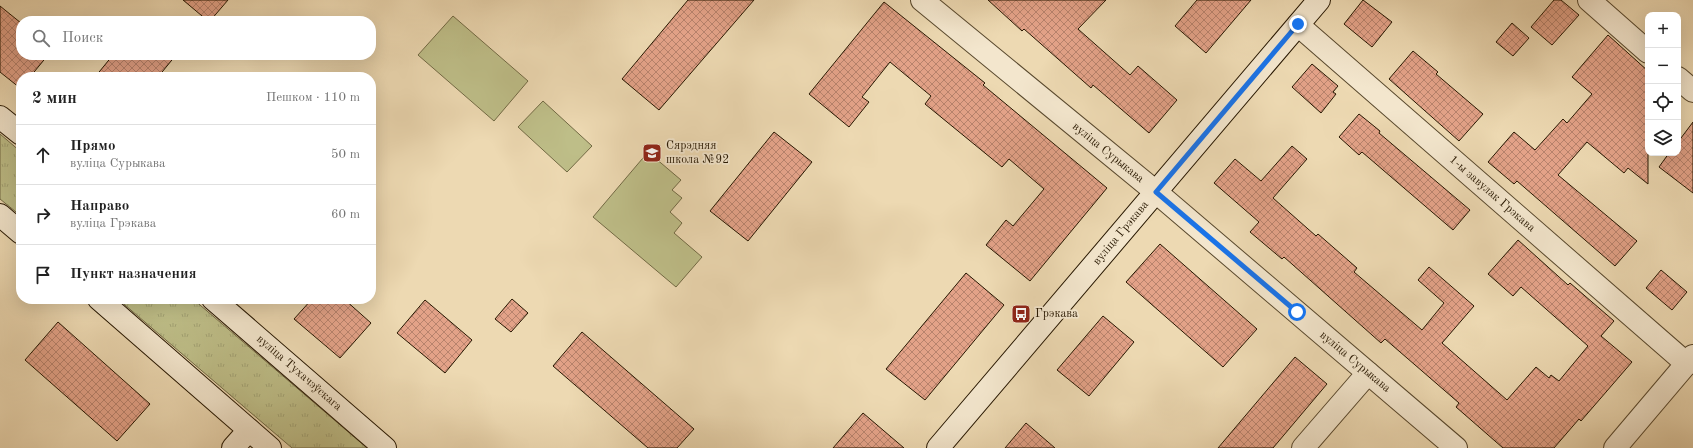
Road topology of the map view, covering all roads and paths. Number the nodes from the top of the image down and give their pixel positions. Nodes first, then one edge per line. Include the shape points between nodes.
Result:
1 (922, 0) edge
2 (1319, 0) edge
3 (1589, 0) edge
4 (1298, 24) junction
5 (1645, 49) edge
6 (1681, 81) edge
7 (1693, 91) edge
8 (0, 117) edge
9 (16, 130) edge
10 (1156, 192) junction
11 (0, 215) edge
12 (16, 229) edge
13 (105, 304) edge
14 (219, 304) edge
15 (1690, 360) edge
16 (1368, 373) junction
17 (249, 430) junction
18 (233, 448) edge
19 (270, 448) edge
20 (385, 448) edge
21 (938, 448) edge
22 (1303, 448) edge
23 (1456, 448) edge
24 (1615, 448) edge

1 - 10 street, вуліца Сурыкава
2 - 4 street, вуліца Грэкава
3 - 5 street
4 - 10 street, вуліца Грэкава
4 - 15 street, 1-ы завулак Грэкава
6 - 7 street
8 - 9 street
10 - 16 street, вуліца Сурыкава
10 - 21 street, вуліца Грэкава
11 - 12 street
13 - 17 street
14 - 20 street, вуліца Тухачэўскага
15 - 24 street
16 - 22 street
16 - 23 street, вуліца Сурыкава
17 - 18 street
17 - 19 street

